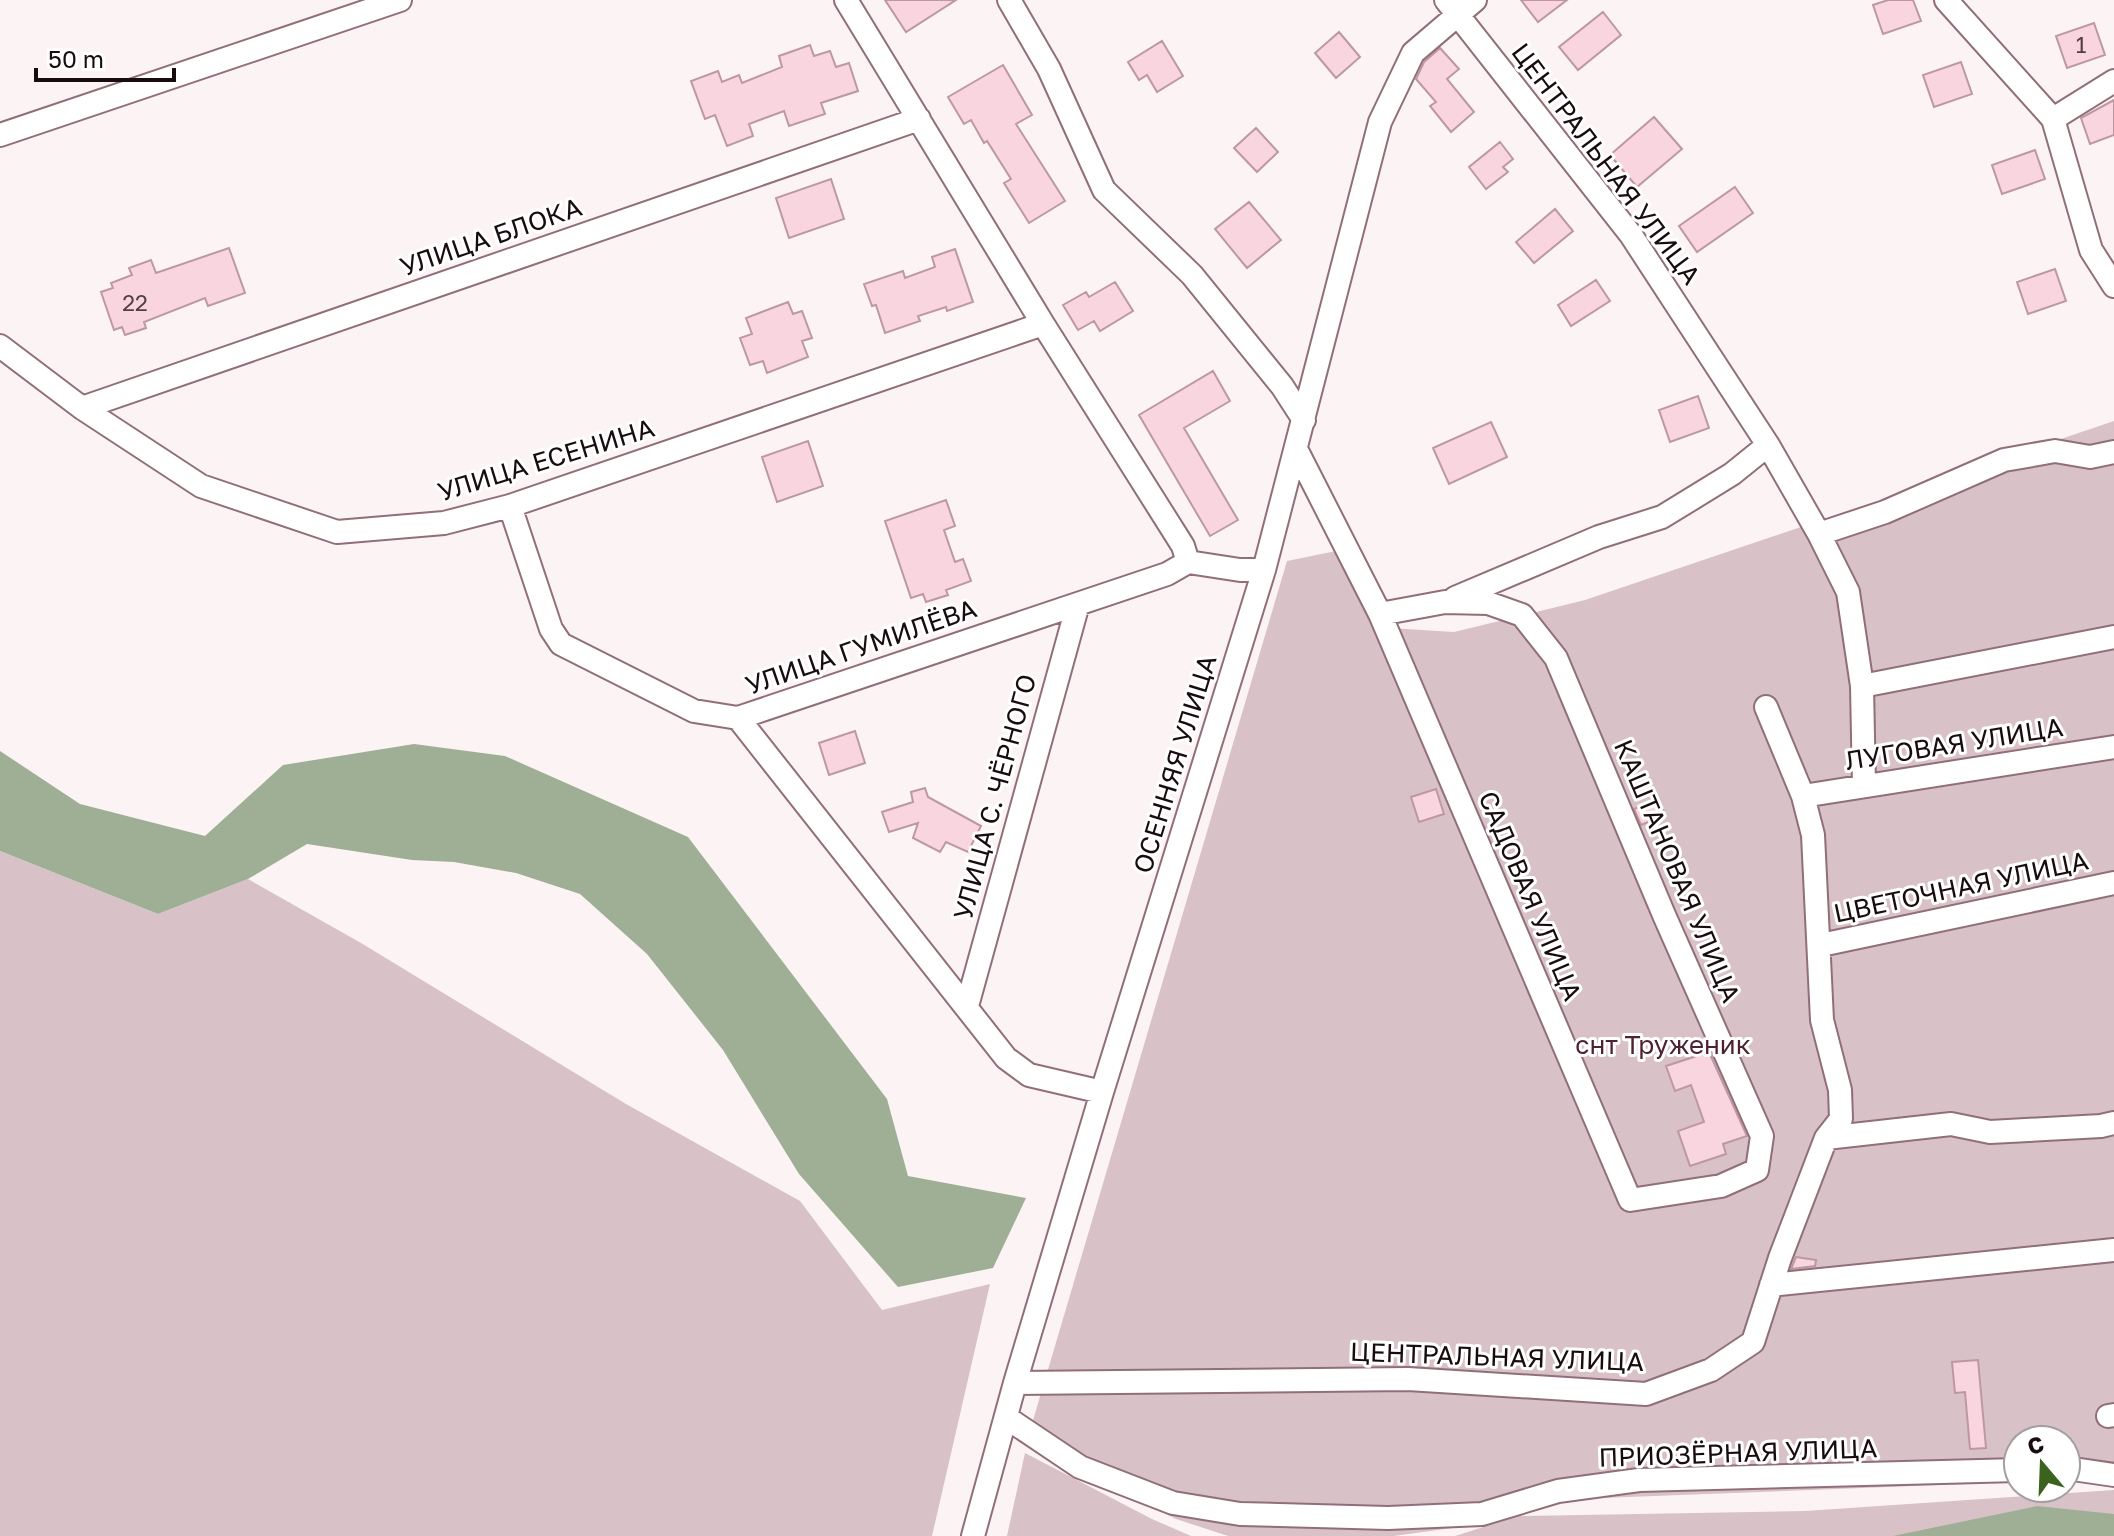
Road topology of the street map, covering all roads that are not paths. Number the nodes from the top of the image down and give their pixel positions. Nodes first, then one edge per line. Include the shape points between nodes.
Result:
1 (400, 0) edge
2 (846, 0) edge
3 (1009, 0) edge
4 (1946, 0) edge
5 (1459, 5) edge
6 (2114, 81) edge
7 (919, 119) junction
8 (2053, 119) junction
9 (0, 135) edge
10 (2114, 286) edge
11 (1043, 324) junction
12 (0, 346) edge
13 (82, 408) junction
14 (1304, 420) junction
15 (1768, 445) junction
16 (1297, 451) junction
17 (2114, 452) edge
18 (510, 506) junction
19 (1819, 534) junction
20 (1188, 562) junction
21 (1264, 570) junction
22 (1445, 602) junction
23 (1078, 604) junction
24 (1380, 614) junction
25 (2114, 637) edge
26 (1862, 686) junction
27 (1766, 707) dead end
28 (738, 718) junction
29 (2114, 747) edge
30 (1864, 786) junction
31 (1803, 796) junction
32 (2114, 883) edge
33 (1821, 945) junction
34 (967, 1006) junction
35 (1102, 1092) junction
36 (2114, 1123) edge
37 (1826, 1138) junction
38 (1630, 1200) joint
39 (2114, 1250) edge
40 (1771, 1285) junction
41 (1015, 1383) junction
42 (1007, 1418) junction
43 (2002, 1470) edge
44 (2082, 1470) edge
45 (2114, 1475) edge
46 (973, 1536) edge

1 - 9 street
2 - 7 street
3 - 14 street via 1049,69 1104,190 1192,275
4 - 8 street
5 - 14 street, ОСЕННЯЯ УЛИЦА via 1413,53 1380,122
5 - 15 street, ЦЕНТРАЛЬНАЯ УЛИЦА via 1631,235
6 - 8 street
7 - 11 street
7 - 13 street, УЛИЦА БЛОКА
8 - 10 street via 2091,250
11 - 18 street, УЛИЦА ЕСЕНИНА
11 - 20 street via 1183,546
12 - 13 street, УЛИЦА ЕСЕНИНА
13 - 18 street, УЛИЦА ЕСЕНИНА via 201,486 337,532 444,523
14 - 16 street, ОСЕННЯЯ УЛИЦА
15 - 19 street, ЦЕНТРАЛЬНАЯ УЛИЦА
15 - 22 street via 1662,517 1599,537
16 - 21 street, ОСЕННЯЯ УЛИЦА
16 - 24 street
17 - 19 street via 2090,457 2055,451 2004,460 1885,512
18 - 28 street, УЛИЦА ГУМИЛЁВА via 551,629 561,644 694,711
19 - 26 street, ЦЕНТРАЛЬНАЯ УЛИЦА via 1848,592
20 - 21 street
20 - 23 street, УЛИЦА ГУМИЛЁВА
21 - 35 street, ОСЕННЯЯ УЛИЦА
22 - 24 street, КАШТАНОВАЯ УЛИЦА
22 - 38 street, КАШТАНОВАЯ УЛИЦА via 1488,603 1522,615 1556,658 1762,1136 1757,1170 1721,1186
23 - 28 street, УЛИЦА ГУМИЛЁВА
23 - 34 street, УЛИЦА С. ЧЁРНОГО
24 - 38 street, САДОВАЯ УЛИЦА
25 - 26 street
26 - 30 street, ЦЕНТРАЛЬНАЯ УЛИЦА
27 - 31 street, ЦЕНТРАЛЬНАЯ УЛИЦА
28 - 34 street
29 - 30 street, ЛУГОВАЯ УЛИЦА
30 - 31 street, ЛУГОВАЯ УЛИЦА
31 - 33 street, ЦЕНТРАЛЬНАЯ УЛИЦА via 1813,835
32 - 33 street, ЦВЕТОЧНАЯ УЛИЦА
33 - 37 street, ЦЕНТРАЛЬНАЯ УЛИЦА via 1822,1020 1840,1090 1841,1119
34 - 35 street via 1006,1058 1029,1075
35 - 41 street, ОСЕННЯЯ УЛИЦА
36 - 37 street via 1990,1132 1951,1124
37 - 40 street, ЦЕНТРАЛЬНАЯ УЛИЦА
39 - 40 street
40 - 41 street, ЦЕНТРАЛЬНАЯ УЛИЦА via 1753,1342 1711,1370 1646,1394 1408,1379
41 - 42 street, ОСЕННЯЯ УЛИЦА
42 - 43 street, ПРИОЗЁРНАЯ УЛИЦА via 1080,1467 1173,1503 1240,1514 1482,1514 1558,1491 1639,1480
42 - 46 street, ОСЕННЯЯ УЛИЦА
44 - 45 street

